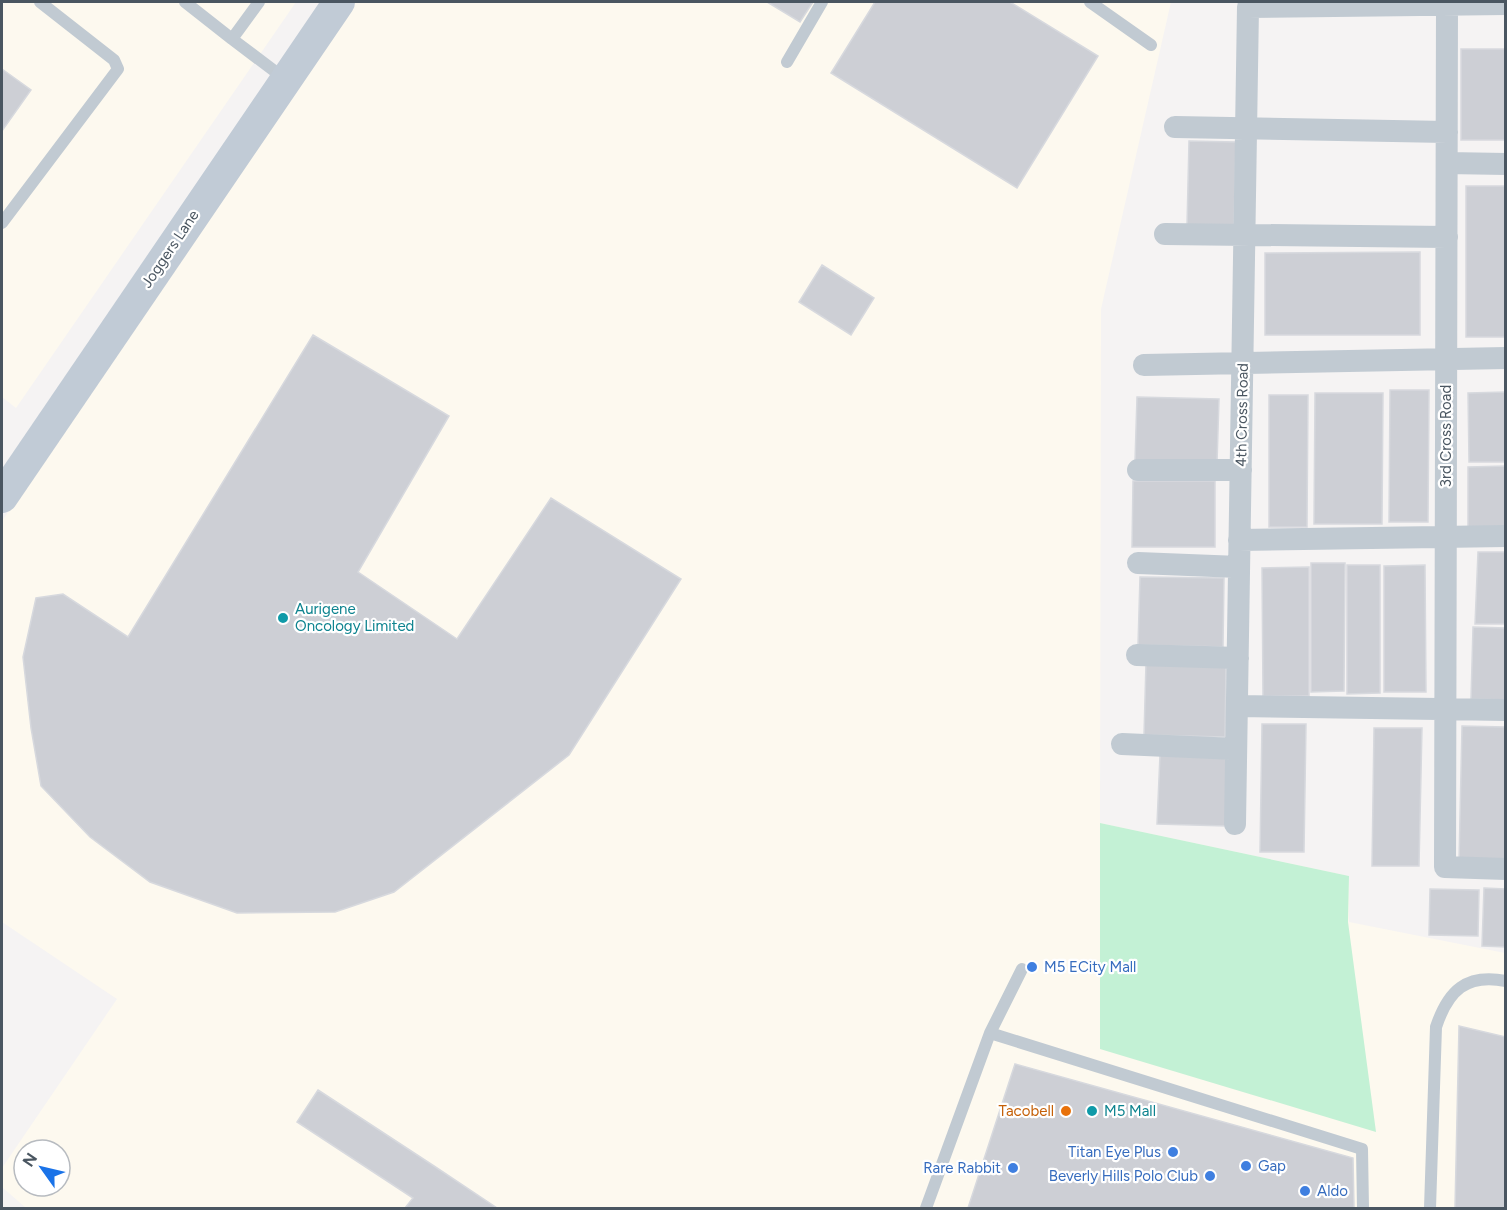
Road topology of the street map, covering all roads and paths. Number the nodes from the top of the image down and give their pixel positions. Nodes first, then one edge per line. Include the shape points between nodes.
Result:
1 (40, 2) edge
2 (185, 2) edge
3 (259, 2) edge
4 (339, 2) edge
5 (822, 2) edge
6 (1090, 2) edge
7 (1355, 3) edge
8 (1447, 4) junction
9 (1506, 4) edge
10 (232, 39) junction
11 (1151, 45) dead end
12 (787, 62) dead end
13 (286, 79) junction
14 (1175, 127) dead end
15 (1246, 128) junction
16 (1447, 132) junction
17 (1446, 163) junction
18 (1506, 164) edge
19 (2, 223) edge
20 (1165, 234) dead end
21 (1245, 235) junction
22 (1447, 237) junction
23 (1506, 358) edge
24 (1446, 359) junction
25 (1242, 363) junction
26 (1144, 365) dead end
27 (1138, 470) dead end
28 (1241, 470) junction
29 (2, 497) edge
30 (1506, 536) edge
31 (1446, 537) junction
32 (1239, 540) junction
33 (1138, 563) dead end
34 (1239, 567) junction
35 (1137, 655) dead end
36 (1238, 658) junction
37 (1237, 706) junction
38 (1445, 709) junction
39 (1506, 710) edge
40 (1122, 744) dead end
41 (1236, 749) junction
42 (1235, 824) dead end
43 (1506, 869) edge
44 (1022, 969) dead end
45 (1506, 981) edge
46 (990, 1033) junction
47 (926, 1209) edge
48 (1363, 1209) edge
49 (1430, 1209) edge

1 - 19 lane via 114,60 118,69
2 - 10 lane
3 - 10 lane
4 - 13 street, Joggers Lane
5 - 12 lane
6 - 11 lane
7 - 8 street
7 - 15 street, 4th Cross Road via 1248,7
8 - 9 street
8 - 16 street, 3rd Cross Road
10 - 13 lane
13 - 29 street, Joggers Lane
14 - 15 street
15 - 16 street
15 - 21 street, 4th Cross Road
16 - 17 street, 3rd Cross Road
17 - 18 street
17 - 22 street, 3rd Cross Road
20 - 21 street
21 - 22 street
21 - 25 street, 4th Cross Road
22 - 24 street, 3rd Cross Road
23 - 24 street
24 - 25 street
24 - 31 street, 3rd Cross Road
25 - 26 street
25 - 28 street, 4th Cross Road
27 - 28 street
28 - 32 street, 4th Cross Road
30 - 31 street
31 - 32 street
31 - 38 street, 3rd Cross Road
32 - 34 street, 4th Cross Road
33 - 34 street
34 - 36 street, 4th Cross Road
35 - 36 street
36 - 37 street, 4th Cross Road
37 - 38 street
37 - 41 street, 4th Cross Road
38 - 39 street
38 - 43 street, 3rd Cross Road via 1445,867
40 - 41 street
41 - 42 street, 4th Cross Road
44 - 46 lane
45 - 49 lane via 1473,981 1458,988 1443,1006 1436,1027
46 - 47 lane
46 - 48 lane via 1362,1149

